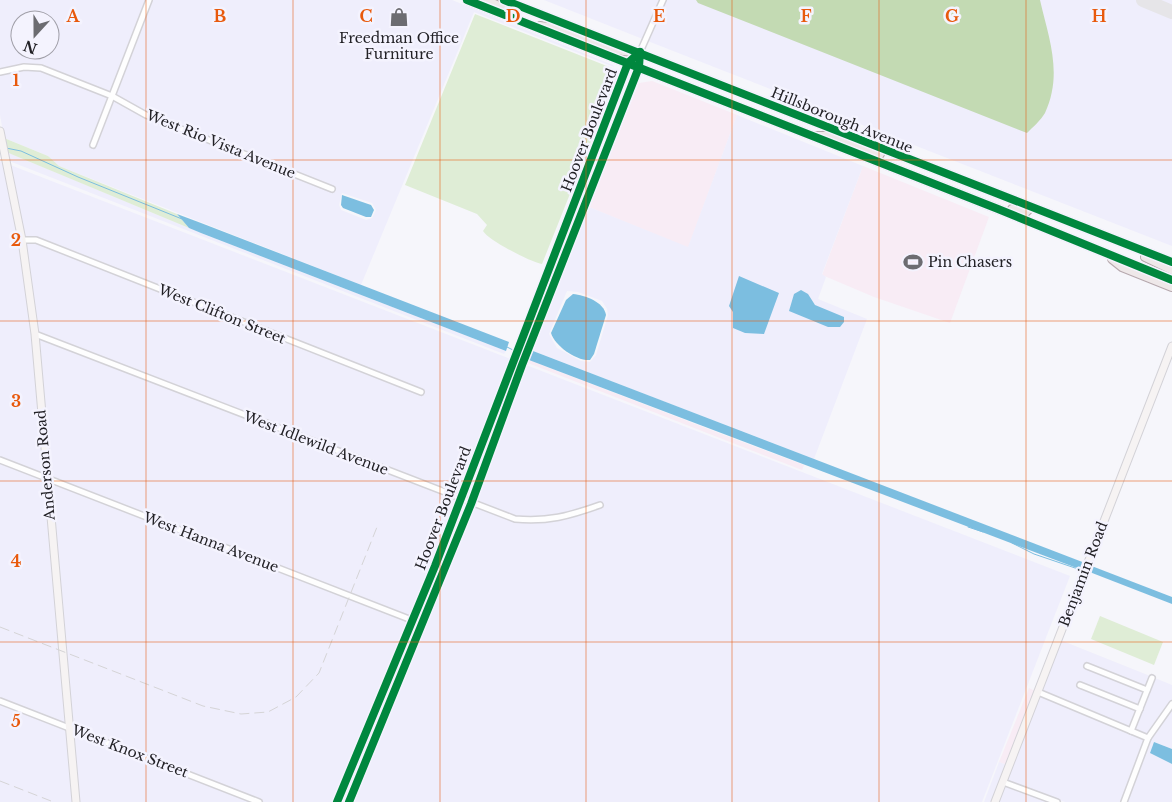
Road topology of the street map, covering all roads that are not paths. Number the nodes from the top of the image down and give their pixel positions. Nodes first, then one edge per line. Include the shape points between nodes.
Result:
1 (149, 0) edge
2 (467, 0) edge
3 (485, 0) edge
4 (504, 0) edge
5 (663, 0) edge
6 (512, 3) junction
7 (531, 26) junction
8 (640, 52) junction
9 (628, 63) junction
10 (639, 67) junction
11 (0, 72) edge
12 (112, 96) junction
13 (0, 131) edge
14 (816, 137) junction
15 (93, 145) dead end
16 (894, 155) junction
17 (332, 189) dead end
18 (960, 194) junction
19 (1030, 208) junction
20 (1068, 222) junction
21 (22, 240) junction
22 (1103, 252) junction
23 (1172, 262) edge
24 (1172, 270) edge
25 (1172, 280) edge
26 (1172, 287) edge
27 (35, 334) junction
28 (1172, 346) edge
29 (421, 392) dead end
30 (0, 460) edge
31 (47, 478) junction
32 (459, 498) junction
33 (471, 504) junction
34 (600, 505) dead end
35 (412, 620) junction
36 (422, 624) junction
37 (1087, 666) dead end
38 (1152, 678) dead end
39 (1080, 684) dead end
40 (1147, 690) junction
41 (1038, 692) junction
42 (0, 701) edge
43 (1172, 704) edge
44 (1140, 709) junction
45 (68, 727) junction
46 (1132, 731) junction
47 (1148, 738) junction
48 (1004, 782) junction
49 (76, 802) edge
50 (259, 802) edge
51 (337, 802) edge
52 (349, 802) edge
53 (995, 802) edge
54 (1056, 802) edge
55 (1124, 802) edge

1 - 12 street
2 - 7 main road, Hillsborough Avenue
3 - 6 main road via 499,6
4 - 6 main road, Hillsborough Avenue
5 - 8 street
6 - 8 main road, Hillsborough Avenue
7 - 8 main road via 556,28 619,52
7 - 9 main road, Hillsborough Avenue
8 - 9 main road, Hoover Boulevard
8 - 10 main road, Hoover Boulevard
8 - 16 main road, Hillsborough Avenue
9 - 10 main road, Hillsborough Avenue
9 - 32 main road, Hoover Boulevard
10 - 14 main road, Hillsborough Avenue
10 - 33 main road, Hoover Boulevard
11 - 12 street, West Rio Vista Avenue via 24,67 41,68
12 - 15 street
12 - 17 street, West Rio Vista Avenue via 146,115
13 - 21 main road, Anderson Road
14 - 16 main road via 826,135 874,152
14 - 18 main road, Hillsborough Avenue
16 - 19 main road, Hillsborough Avenue
18 - 19 main road via 970,193 1021,212
18 - 22 main road, Hillsborough Avenue
19 - 20 main road, Hillsborough Avenue
20 - 23 main road, Hillsborough Avenue
20 - 24 main road
21 - 27 main road, Anderson Road
21 - 29 street, West Clifton Street via 36,240
22 - 25 main road, Hillsborough Avenue
22 - 26 main road via 1122,267
27 - 31 main road, Anderson Road
27 - 32 street, West Idlewild Avenue
28 - 41 main road, Benjamin Road
30 - 31 street, West Hanna Avenue
31 - 35 street, West Hanna Avenue
31 - 45 main road, Anderson Road
32 - 33 street, West Idlewild Avenue
32 - 35 main road, Hoover Boulevard
33 - 34 street, West Idlewild Avenue via 515,519 534,521 563,518
33 - 36 main road, Hoover Boulevard
35 - 36 street, West Hanna Avenue
35 - 51 main road, Hoover Boulevard
36 - 52 main road, Hoover Boulevard
37 - 40 street
38 - 40 street
39 - 44 street
40 - 44 street
41 - 46 street
41 - 48 main road, Benjamin Road
42 - 45 street, West Knox Street
43 - 47 street
44 - 46 street
45 - 49 main road, Anderson Road
45 - 50 street, West Knox Street
46 - 47 street
47 - 55 street
48 - 53 main road, Benjamin Road
48 - 54 street

